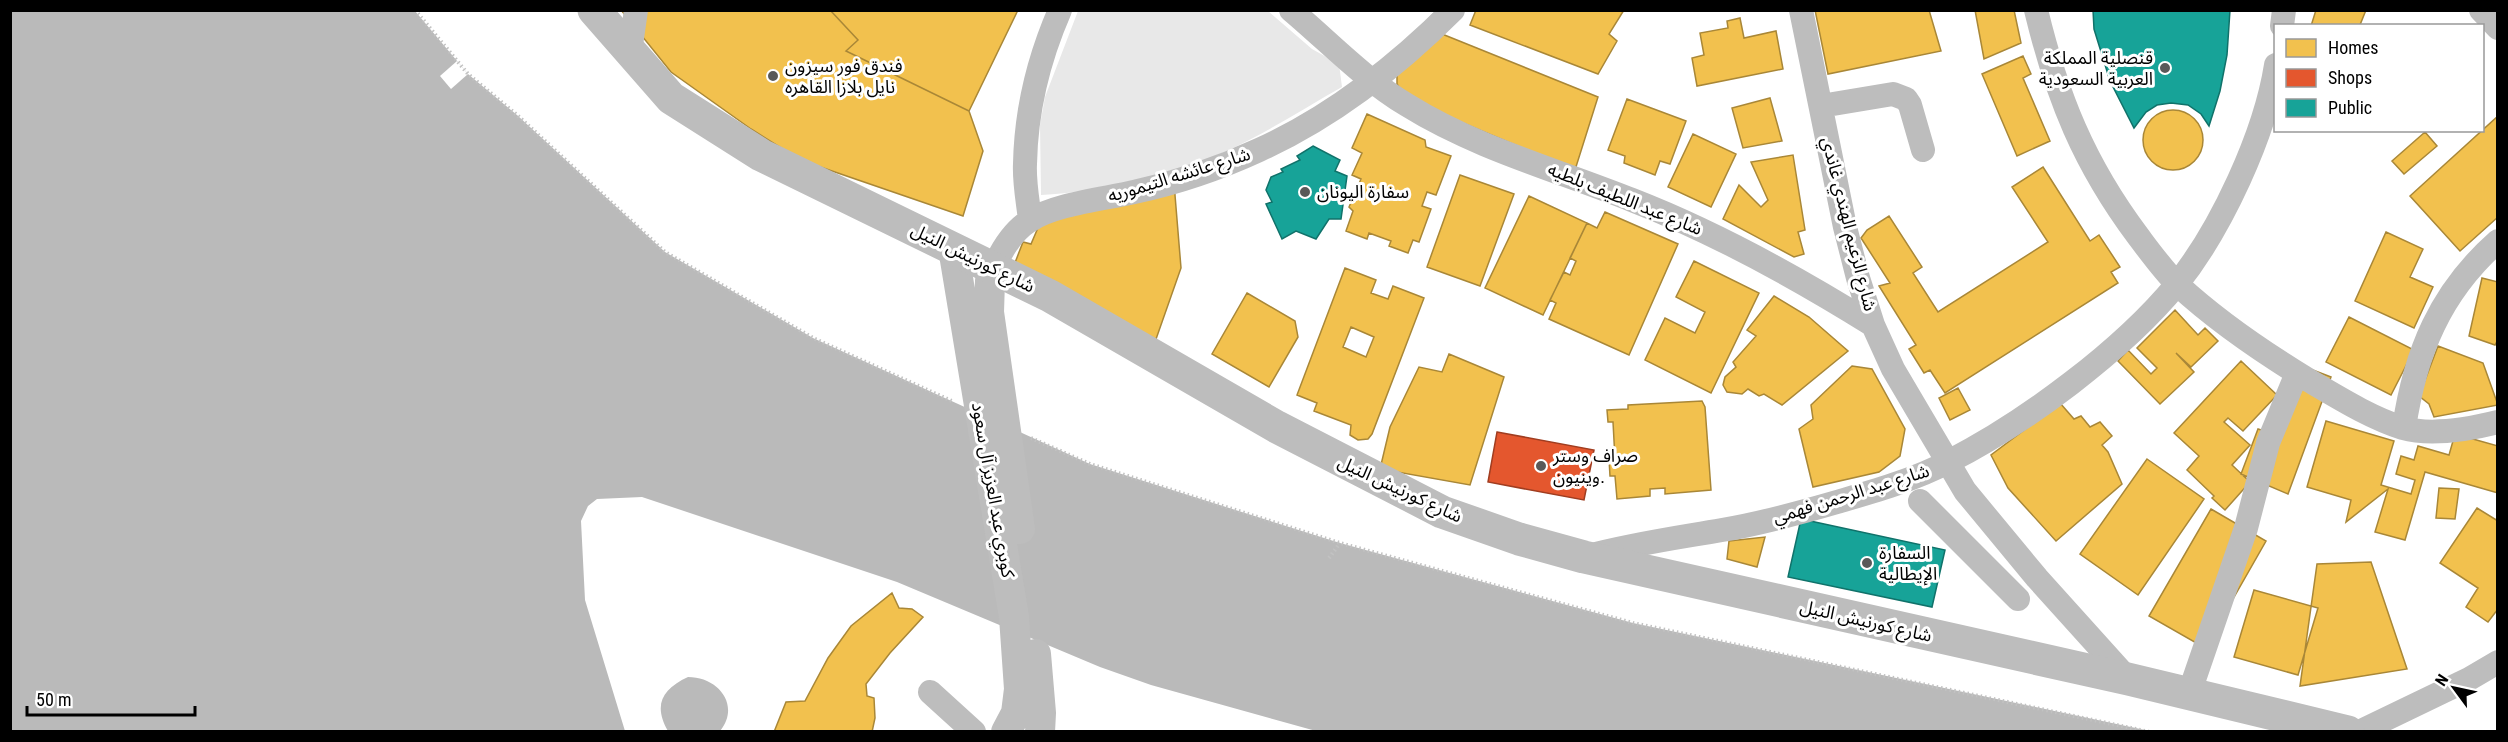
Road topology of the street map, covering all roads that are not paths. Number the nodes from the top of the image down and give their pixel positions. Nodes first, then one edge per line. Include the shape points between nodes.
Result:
1 (594, 10) edge
2 (636, 10) edge
3 (1060, 10) edge
4 (1291, 10) edge
5 (1453, 10) edge
6 (1801, 10) edge
7 (2036, 10) edge
8 (2481, 10) edge
9 (2498, 28) edge
10 (630, 52) junction
11 (2274, 72) edge
12 (1373, 81) junction
13 (1821, 106) junction
14 (1923, 150) dead end
15 (1030, 220) junction
16 (2498, 241) edge
17 (953, 248) junction
18 (994, 267) junction
19 (2177, 283) junction
20 (1873, 325) junction
21 (978, 327) junction
22 (2297, 373) junction
23 (2498, 422) edge
24 (2404, 428) junction
25 (1947, 463) junction
26 (1965, 491) junction
27 (1920, 501) dead end
28 (1939, 519) junction
29 (1584, 557) junction
30 (2018, 599) dead end
31 (2498, 662) edge
32 (1028, 677) junction
33 (2128, 679) junction
34 (930, 692) dead end
35 (2189, 694) junction
36 (974, 732) edge
37 (1006, 732) edge
38 (1040, 732) edge
39 (2349, 732) edge
40 (2359, 732) edge

1 - 10 highway, شارع كورنيش النيل
2 - 10 street
3 - 15 street via 1041,62 1029,114 1024,166
4 - 12 street, شارع عبد اللطيف بلطيه
5 - 12 street, شارع عائشه التيموريه via 1412,51
6 - 13 street, شارع الزعيم الهندي غاندي
7 - 19 street via 2049,65 2094,171 2126,220
8 - 9 street
10 - 17 highway, شارع كورنيش النيل via 671,98 731,138
11 - 19 street, شارع عبد الرحمن فهمي via 2259,128 2237,182 2210,235
12 - 15 street, شارع عائشه التيموريه via 1322,117 1248,155 1136,192 1060,208
12 - 20 street, شارع عبد اللطيف بلطيه via 1446,128 1633,200 1756,256
13 - 14 street via 1901,96 1910,105
13 - 20 street, شارع الزعيم الهندي غاندي via 1845,227
15 - 18 street, شارع عائشه التيموريه via 1002,249
16 - 24 street via 2458,284 2437,316 2421,352
17 - 18 highway, شارع كورنيش النيل
17 - 21 main road, كوبري عبد العزيز آل سعود
18 - 21 main road, كوبري عبد العزيز آل سعود
18 - 29 highway, شارع كورنيش النيل via 1117,333 1277,427 1431,507 1519,539
19 - 22 street via 2245,339
19 - 25 street, شارع عبد الرحمن فهمي via 2143,319 2070,383 2022,418
20 - 25 street, شارع الزعيم الهندي غاندي via 1893,369
21 - 32 main road, كوبري عبد العزيز آل سعود via 1011,597
22 - 24 street
22 - 35 street via 2268,443 2246,528
23 - 24 street via 2439,431
25 - 26 street, شارع الزعيم الهندي غاندي
25 - 29 street, شارع عبد الرحمن فهمي via 1893,484 1781,517 1630,544
26 - 28 street
26 - 33 street, شارع الزعيم الهندي غاندي
27 - 28 street
28 - 30 street
29 - 33 highway, شارع كورنيش النيل
31 - 40 street
32 - 37 main road, كوبري عبد العزيز آل سعود
32 - 38 main road, كوبري عبد العزيز آل سعود via 1041,713
33 - 35 highway, شارع كورنيش النيل
34 - 36 street
35 - 39 highway, شارع كورنيش النيل

